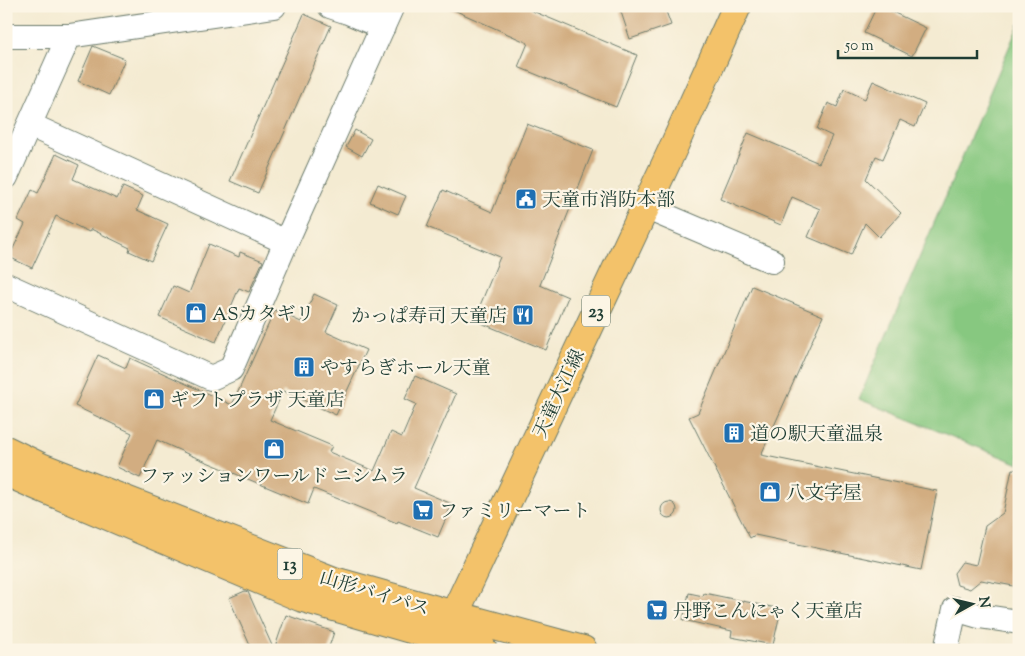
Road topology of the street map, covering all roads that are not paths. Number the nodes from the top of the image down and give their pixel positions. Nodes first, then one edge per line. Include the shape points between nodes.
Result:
1 (274, 6) edge
2 (330, 6) edge
3 (737, 6) edge
4 (388, 17) edge
5 (6, 36) edge
6 (69, 36) junction
7 (30, 126) junction
8 (6, 177) edge
9 (645, 207) junction
10 (286, 242) junction
11 (772, 260) dead end
12 (6, 285) edge
13 (6, 450) edge
14 (6, 472) edge
15 (454, 615) junction
16 (1019, 622) edge
17 (432, 643) edge
18 (483, 650) edge
19 (583, 650) edge
20 (946, 650) edge

1 - 6 street
2 - 4 street via 348,12
3 - 9 main road, 天童大江線 / 23
4 - 10 street
5 - 6 street
6 - 7 street
7 - 8 street
7 - 10 street
9 - 11 street
9 - 15 main road, 天童大江線 / 23
10 - 12 street via 231,369 211,378
13 - 15 main road, 山形バイパス / 13 via 41,467 334,581
14 - 17 main road, 山形バイパス / 13 via 300,597
15 - 17 street
15 - 19 main road, 山形バイパス / 13
16 - 20 street via 956,609
17 - 18 main road, 山形バイパス / 13

